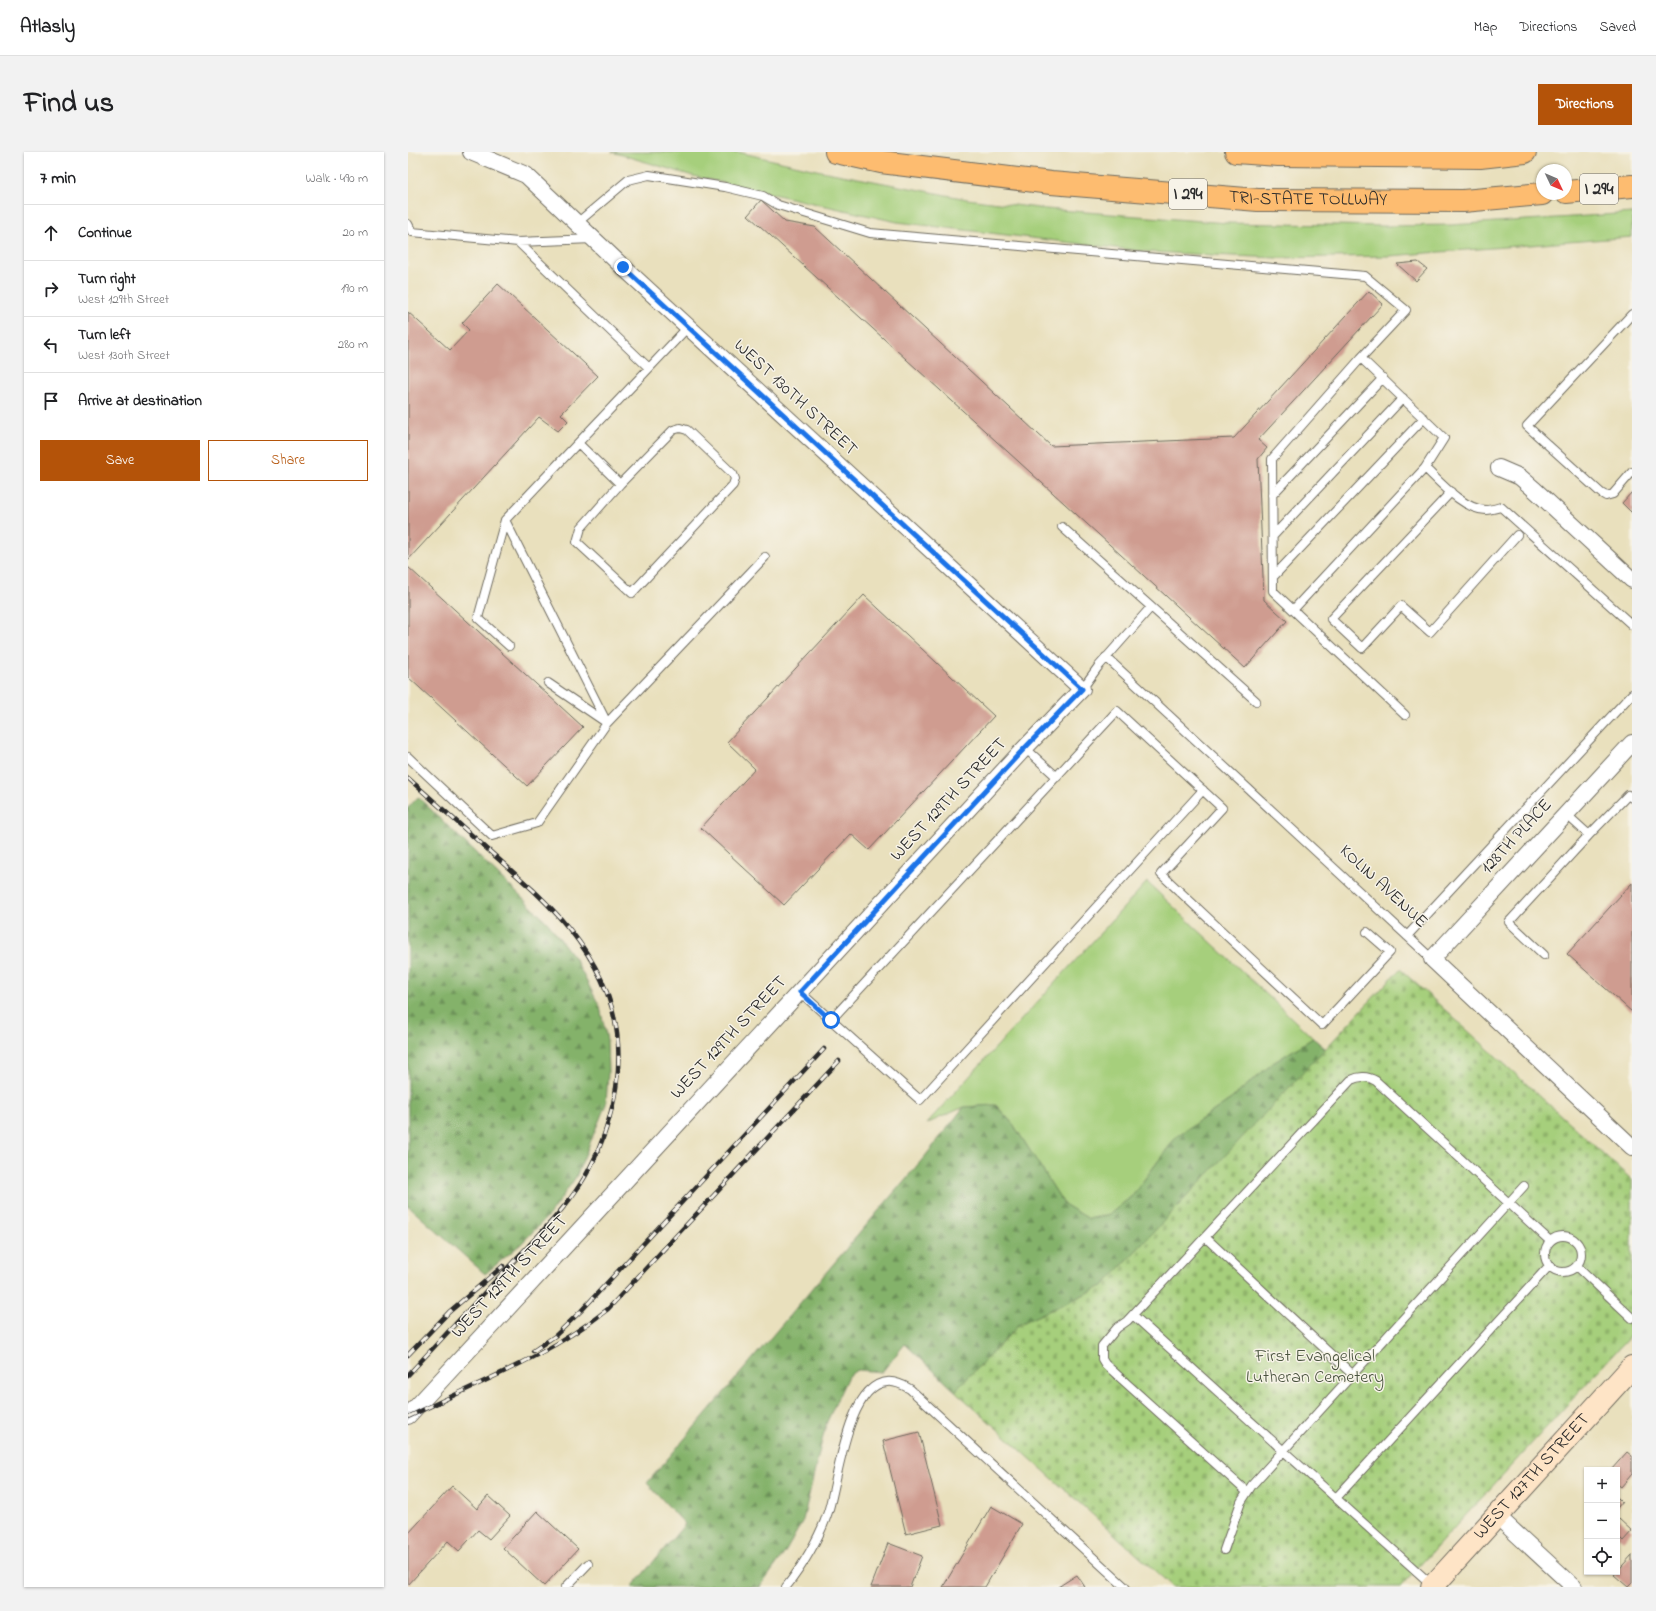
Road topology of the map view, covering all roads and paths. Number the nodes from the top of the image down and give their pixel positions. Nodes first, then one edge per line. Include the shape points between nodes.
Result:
1 (470, 152) edge
2 (836, 152) edge
3 (1236, 152) edge
4 (1525, 152) edge
5 (1632, 186) edge
6 (1572, 191) edge
7 (1536, 195) edge
8 (577, 223) junction
9 (408, 224) edge
10 (594, 239) junction
11 (518, 242) junction
12 (1632, 314) edge
13 (688, 327) junction
14 (1361, 358) junction
15 (649, 368) junction
16 (1383, 378) junction
17 (1403, 398) junction
18 (1424, 418) junction
19 (578, 443) junction
20 (1425, 468) junction
21 (1499, 468) dead end
22 (1632, 472) edge
23 (620, 484) junction
24 (1451, 492) junction
25 (1272, 495) junction
26 (505, 520) junction
27 (1062, 527) dead end
28 (1517, 535) dead end
29 (1273, 536) junction
30 (766, 557) dead end
31 (1273, 577) junction
32 (1632, 580) edge
33 (1151, 607) junction
34 (1293, 610) junction
35 (1632, 625) edge
36 (509, 646) dead end
37 (1106, 658) junction
38 (548, 683) dead end
39 (1082, 689) junction
40 (1632, 694) edge
41 (1256, 701) dead end
42 (1405, 716) dead end
43 (606, 723) junction
44 (1632, 743) edge
45 (1025, 748) junction
46 (408, 757) edge
47 (1057, 777) junction
48 (1203, 790) junction
49 (1632, 798) edge
50 (1566, 814) junction
51 (1589, 835) junction
52 (1366, 932) dead end
53 (1407, 936) junction
54 (1544, 955) dead end
55 (1432, 959) junction
56 (800, 992) junction
57 (831, 1020) junction
58 (1632, 1147) edge
59 (1524, 1186) dead end
60 (1509, 1202) junction
61 (1205, 1237) junction
62 (1550, 1241) junction
63 (1548, 1266) junction
64 (1576, 1266) junction
65 (1133, 1315) junction
66 (1632, 1318) edge
67 (1632, 1367) edge
68 (1352, 1374) junction
69 (408, 1416) edge
70 (1284, 1450) junction
71 (1247, 1492) junction
72 (1336, 1497) junction
73 (1496, 1516) junction
74 (1224, 1550) dead end
75 (588, 1564) dead end
76 (1432, 1586) edge
77 (566, 1587) edge
78 (786, 1587) edge
79 (1125, 1587) edge
80 (1574, 1587) edge

1 - 8 street, WEST 130TH STREET via 526,174
2 - 7 highway, TRI-STATE TOLLWAY / I 294 via 881,162 1051,184 1258,200 1463,201
3 - 4 highway via 1278,155 1480,157
5 - 6 highway, I 294
8 - 10 street, WEST 130TH STREET
8 - 14 lane via 628,180 649,175 763,196 778,205 870,233 1365,276 1406,310
9 - 11 lane via 412,232
10 - 11 lane
10 - 13 street, WEST 130TH STREET
11 - 15 lane
12 - 22 lane via 1527,426 1606,496 1613,494
13 - 15 lane
13 - 39 street, WEST 130TH STREET
14 - 16 lane
14 - 25 lane via 1272,459
15 - 19 lane
16 - 17 lane
16 - 25 lane
17 - 18 lane
17 - 29 lane
18 - 20 lane via 1444,438
18 - 31 lane
19 - 23 lane
19 - 26 lane
20 - 24 lane
20 - 34 lane
21 - 32 street via 1520,477
23 - 23 lane via 581,528 576,542 632,593 735,479 733,474 687,430 680,428 672,430
24 - 28 lane via 1331,619 1362,648 1401,606 1430,632
24 - 35 lane via 1479,509 1502,507
25 - 29 lane
26 - 36 lane via 478,618
26 - 43 lane
27 - 33 lane
29 - 31 lane
30 - 43 lane
31 - 34 lane via 1273,591
33 - 37 lane
33 - 41 lane
34 - 42 lane
37 - 39 lane
37 - 53 lane, KOLIN AVENUE
38 - 43 lane
39 - 45 street, WEST 129TH STREET
40 - 53 lane
43 - 46 lane via 537,823 492,836
44 - 50 street, 128TH PLACE
45 - 47 lane
45 - 56 street, WEST 129TH STREET
47 - 48 lane via 1118,711
47 - 57 lane
48 - 52 lane via 1222,808 1161,874 1322,1025 1390,952
48 - 57 lane via 920,1100
49 - 51 lane via 1628,795
50 - 51 lane
50 - 55 street, 128TH PLACE
51 - 54 lane via 1509,922
53 - 55 lane, KOLIN AVENUE
55 - 58 street, KOLIN AVENUE
56 - 57 lane
56 - 69 street, WEST 129TH STREET
59 - 60 lane
60 - 61 lane via 1376,1081 1372,1078 1358,1077 1351,1080
60 - 62 lane
60 - 68 lane
61 - 65 lane
61 - 68 lane
62 - 63 lane via 1544,1256
62 - 64 lane via 1558,1236 1567,1236 1578,1243 1581,1254
63 - 64 lane via 1562,1272 1572,1270
63 - 72 lane
64 - 66 lane
65 - 70 lane
65 - 71 lane via 1117,1328 1102,1346 1102,1359 1105,1364
67 - 73 main road, WEST 127TH STREET
68 - 70 lane
70 - 71 lane
70 - 72 lane
71 - 74 lane
72 - 76 lane
73 - 76 main road, WEST 127TH STREET
73 - 80 street
75 - 77 lane
78 - 79 lane via 802,1566 828,1513 846,1435 861,1399 879,1383 888,1382 910,1388

